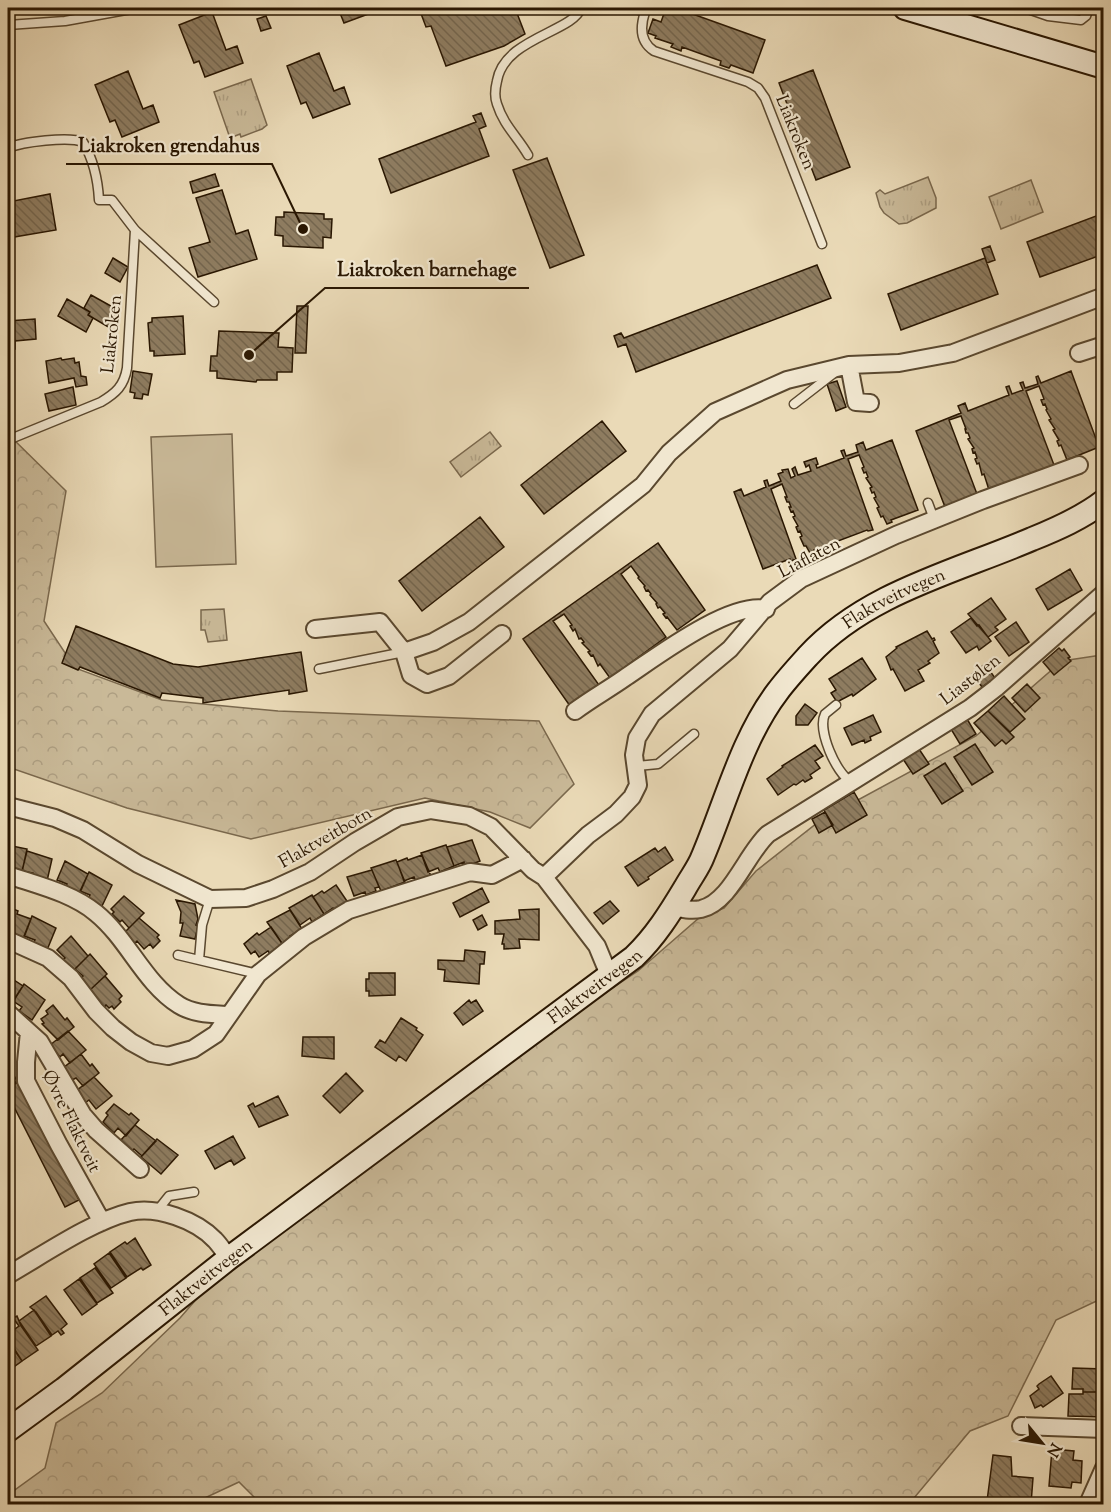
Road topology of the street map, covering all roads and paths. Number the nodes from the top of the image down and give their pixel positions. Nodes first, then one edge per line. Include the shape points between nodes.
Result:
1 (136, 8) edge
2 (581, 8) edge
3 (633, 8) edge
4 (904, 8) edge
5 (1025, 8) edge
6 (1089, 8) edge
7 (948, 13) edge
8 (8, 25) edge
9 (1104, 67) edge
10 (9, 147) edge
11 (528, 154) dead end
12 (135, 230) junction
13 (822, 244) dead end
14 (1104, 296) edge
15 (214, 302) dead end
16 (1104, 345) edge
17 (1079, 353) dead end
18 (843, 366) junction
19 (870, 403) dead end
20 (794, 404) dead end
21 (8, 440) edge
22 (1079, 465) dead end
23 (1104, 501) edge
24 (928, 503) dead end
25 (934, 519) junction
26 (1104, 593) edge
27 (766, 609) junction
28 (315, 629) dead end
29 (502, 634) dead end
30 (404, 652) junction
31 (319, 669) dead end
32 (836, 705) dead end
33 (575, 711) dead end
34 (694, 734) dead end
35 (637, 766) junction
36 (851, 782) junction
37 (8, 806) edge
38 (523, 859) junction
39 (8, 875) edge
40 (544, 877) junction
41 (210, 899) junction
42 (673, 907) junction
43 (8, 940) edge
44 (178, 955) dead end
45 (200, 960) junction
46 (258, 974) junction
47 (609, 975) junction
48 (8, 1013) edge
49 (228, 1015) junction
50 (29, 1032) junction
51 (140, 1169) dead end
52 (194, 1192) dead end
53 (157, 1211) junction
54 (102, 1222) junction
55 (229, 1258) junction
56 (8, 1275) edge
57 (1021, 1426) dead end
58 (1104, 1429) edge
59 (8, 1430) edge
60 (1104, 1468) edge
61 (1088, 1504) edge

1 - 8 lane via 65,21
2 - 11 lane via 563,24 519,49 497,75 497,106 506,127
3 - 13 lane, Liakroken via 645,12 641,29 645,43 654,51 748,82 761,91
4 - 7 main road
5 - 6 lane via 1048,16 1081,20
7 - 9 main road
8 - 10 lane
10 - 12 lane via 54,140 83,142 93,164 99,200 112,200
12 - 15 lane
12 - 21 lane, Liakroken via 127,368 121,387 101,402
14 - 18 street via 953,353 900,363
16 - 17 street
18 - 19 street via 856,402
18 - 20 lane
18 - 30 street via 787,380 715,412 669,453 643,485 469,622 433,642
22 - 25 street, Liaflaten
23 - 42 main road, Flaktveitvegen via 1049,532 882,601 844,625 810,654 777,692 760,720 702,859
24 - 25 lane
25 - 27 street, Liaflaten via 801,579
26 - 36 street, Liastølen via 996,688
27 - 33 street via 738,612 675,643
27 - 35 street via 730,649 652,714 637,738
28 - 30 street via 380,622
29 - 30 street via 449,676 427,684 411,675
30 - 31 lane
32 - 36 lane via 825,714 822,728 841,772
34 - 35 lane via 658,764
35 - 40 street via 638,784 632,797
36 - 42 street, Liastølen via 760,841 728,889 707,908
37 - 41 street, Flaktveitbotn via 83,830 138,864
38 - 40 street, Flaktveitbotn
38 - 41 street, Flaktveitbotn via 491,827 469,816 431,810 398,817 310,872 273,889 246,898
38 - 46 street via 492,875 470,872 349,910 304,937
39 - 49 street via 66,896 95,913 155,983 180,1005
40 - 47 street, Flaktveitbotn via 597,946
41 - 45 lane via 202,925
42 - 47 main road, Flaktveitvegen via 651,941
43 - 49 street via 48,957 113,1028 151,1053 168,1056 193,1049 216,1034
44 - 45 lane
45 - 46 lane
46 - 49 street
47 - 55 main road, Flaktveitvegen
48 - 50 street, Øvre Flaktveit
50 - 51 street, Øvre Flaktveit via 40,1042 82,1115 114,1153
50 - 54 street, Øvre Flaktveit via 26,1081
52 - 53 lane via 169,1196
53 - 54 street via 132,1212
53 - 55 street via 194,1224 214,1239
54 - 56 street
55 - 59 main road, Flaktveitvegen
57 - 58 street
60 - 61 street

